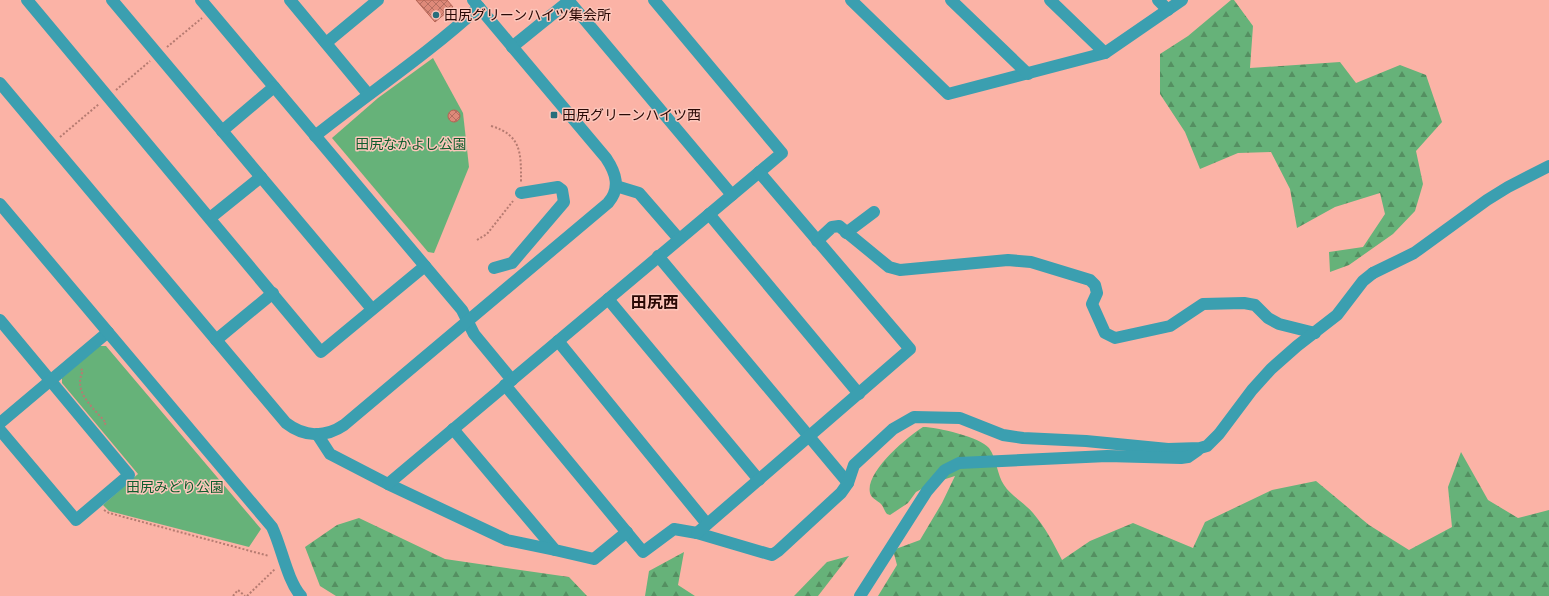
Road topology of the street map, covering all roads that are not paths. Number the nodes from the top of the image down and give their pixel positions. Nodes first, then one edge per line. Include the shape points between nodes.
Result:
1 (26, 0) edge
2 (112, 0) edge
3 (200, 0) edge
4 (290, 0) edge
5 (378, 0) edge
6 (569, 0) edge
7 (654, 0) edge
8 (851, 0) edge
9 (951, 0) edge
10 (1050, 0) edge
11 (1158, 0) edge
12 (1182, 0) edge
13 (476, 3) edge
14 (1168, 10) junction
15 (326, 43) junction
16 (512, 47) junction
17 (1105, 53) junction
18 (1028, 74) junction
19 (0, 85) edge
20 (274, 87) junction
21 (368, 94) junction
22 (222, 131) junction
23 (315, 136) junction
24 (1549, 166) edge
25 (758, 172) junction
26 (260, 177) junction
27 (616, 186) junction
28 (521, 193) road end
29 (732, 195) junction
30 (0, 204) edge
31 (874, 212) dead end
32 (709, 214) junction
33 (210, 218) junction
34 (846, 233) junction
35 (679, 239) junction
36 (817, 241) junction
37 (658, 256) junction
38 (425, 266) junction
39 (494, 268) dead end
40 (272, 293) junction
41 (608, 299) junction
42 (372, 309) junction
43 (0, 320) edge
44 (468, 321) junction
45 (108, 332) junction
46 (1315, 333) junction
47 (216, 340) junction
48 (558, 341) junction
49 (50, 380) junction
50 (508, 383) junction
51 (859, 394) junction
52 (0, 423) edge
53 (453, 429) junction
54 (0, 430) edge
55 (317, 434) junction
56 (809, 437) junction
57 (1200, 448) junction
58 (759, 480) junction
59 (848, 483) junction
60 (388, 484) junction
61 (707, 524) junction
62 (627, 532) junction
63 (696, 533) junction
64 (555, 550) junction
65 (301, 596) edge
66 (860, 596) edge

1 - 33 street
2 - 22 street
3 - 20 street
4 - 15 street
5 - 15 street
6 - 16 street
6 - 29 street
7 - 25 street via 782,152
8 - 18 street via 948,94
9 - 18 street
10 - 17 street
11 - 14 street
12 - 14 street
13 - 16 street
13 - 21 street via 422,54
14 - 17 street
15 - 21 street
16 - 27 street via 606,158 614,172
17 - 18 street
19 - 47 street
20 - 22 street
20 - 23 street
21 - 23 street
22 - 26 street
23 - 38 street
24 - 46 street via 1487,200 1414,253 1372,273 1337,315
25 - 29 street
25 - 36 street
26 - 33 street
26 - 42 street
27 - 35 street via 639,193
27 - 44 street via 608,203
28 - 39 street via 558,187 562,190 564,202 514,265
29 - 32 street
30 - 45 street
31 - 34 street
32 - 35 street
32 - 51 street
33 - 40 street
34 - 36 street via 839,226 832,227
34 - 46 street via 889,267 900,270 1008,260 1031,262 1090,280 1097,292 1092,304 1105,333 1115,338 1170,326 1203,304 1255,305 1268,318 1279,324
35 - 37 street
36 - 51 street via 910,350
37 - 41 street
37 - 56 street
38 - 42 street
38 - 44 street via 462,310
40 - 42 street via 321,352
40 - 47 street
41 - 48 street
41 - 58 street
43 - 49 street
44 - 50 street via 474,334
44 - 55 street via 344,425 328,433
45 - 49 street
45 - 65 street via 272,527 283,564
46 - 57 street via 1271,369 1214,440
47 - 55 street via 286,423 297,431
48 - 50 street
48 - 61 street
49 - 52 street
49 - 54 street via 129,475 76,520
50 - 53 street
50 - 62 street
51 - 56 street
53 - 60 street
53 - 64 street
55 - 60 street via 330,454
56 - 58 street
56 - 59 street
57 - 59 street via 1145,448 1086,441 1023,438 1003,435 960,418 914,417 893,429 854,465
57 - 66 street via 1193,454 1181,458 1107,456 952,466 940,475 916,506
58 - 61 street
59 - 63 street via 841,493 772,555
60 - 64 street via 507,540
61 - 63 street
62 - 63 street via 643,552 674,529
62 - 64 street via 594,559

